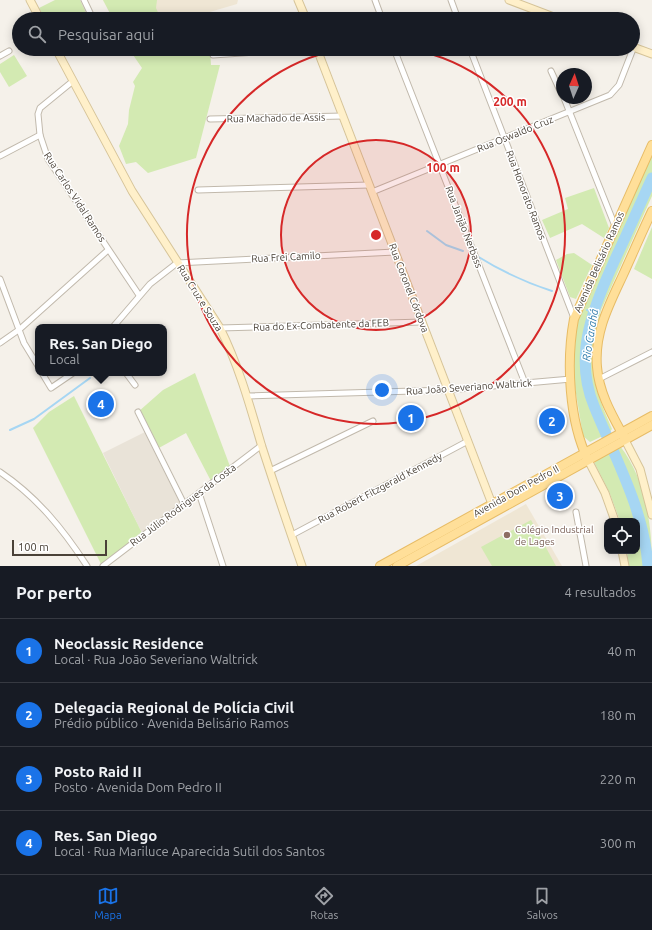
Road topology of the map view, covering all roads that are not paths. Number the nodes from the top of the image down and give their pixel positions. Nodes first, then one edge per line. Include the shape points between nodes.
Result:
1 (30, 0) edge
2 (84, 0) edge
3 (298, 0) edge
4 (375, 0) edge
5 (451, 0) edge
6 (509, 0) edge
7 (36, 12) edge
8 (90, 12) edge
9 (303, 12) edge
10 (379, 12) edge
11 (455, 12) edge
12 (541, 12) edge
13 (640, 50) edge
14 (9, 51) dead end
15 (652, 54) edge
16 (0, 56) edge
17 (60, 56) edge
18 (320, 56) edge
19 (397, 56) edge
20 (473, 56) edge
21 (630, 56) edge
22 (550, 71) dead end
23 (73, 81) junction
24 (556, 83) edge
25 (567, 104) edge
26 (570, 112) junction
27 (343, 116) junction
28 (210, 119) dead end
29 (40, 136) junction
30 (504, 138) junction
31 (652, 145) edge
32 (0, 156) edge
33 (439, 165) junction
34 (371, 189) junction
35 (198, 190) dead end
36 (652, 211) edge
37 (615, 226) junction
38 (108, 250) junction
39 (395, 252) junction
40 (177, 263) junction
41 (0, 280) edge
42 (140, 295) junction
43 (574, 319) junction
44 (422, 322) junction
45 (116, 324) edge
46 (220, 328) junction
47 (20, 329) junction
48 (0, 343) edge
49 (652, 352) edge
50 (35, 361) edge
51 (44, 376) edge
52 (69, 376) edge
53 (128, 376) edge
54 (571, 379) junction
55 (599, 379) junction
56 (525, 383) junction
57 (135, 385) dead end
58 (448, 390) junction
59 (247, 396) junction
60 (138, 412) dead end
61 (652, 416) edge
62 (373, 421) dead end
63 (652, 425) edge
64 (621, 437) junction
65 (468, 441) junction
66 (262, 445) junction
67 (586, 457) junction
68 (270, 471) junction
69 (0, 472) edge
70 (199, 493) junction
71 (184, 504) junction
72 (492, 504) junction
73 (651, 504) edge
74 (576, 512) dead end
75 (652, 515) edge
76 (614, 518) edge
77 (292, 535) junction
78 (623, 554) edge
79 (87, 566) edge
80 (103, 566) edge
81 (223, 566) edge
82 (302, 566) edge
83 (380, 566) edge
84 (397, 566) edge
85 (586, 566) edge
86 (625, 566) edge

1 - 7 street
2 - 8 street
3 - 9 street
4 - 10 street
5 - 11 street
6 - 12 street
13 - 15 street
14 - 16 street
17 - 23 street, Rua Cruz e Souza
18 - 27 street, Rua Coronel Córdova
19 - 33 street, Rua Janjão Nerbass
20 - 30 street, Rua Honorato Ramos
21 - 26 street, Rua Oswaldo Cruz via 615,90
22 - 24 street
23 - 29 street, Rua Carlos Vidal Ramos via 40,108
23 - 40 street, Rua Cruz e Souza via 132,192
25 - 26 street
26 - 30 street, Rua Oswaldo Cruz
26 - 37 street
27 - 28 street, Rua Machado de Assis
27 - 34 street, Rua Coronel Córdova
29 - 32 street
29 - 38 street, Rua Carlos Vidal Ramos via 48,159
30 - 33 street, Rua Oswaldo Cruz
30 - 43 street, Rua Honorato Ramos
31 - 37 main road, Avenida Belisário Ramos
33 - 34 street, Rua Oswaldo Cruz
33 - 56 street, Rua Janjão Nerbass
34 - 35 street, Rua Oswaldo Cruz
34 - 39 street, Rua Coronel Córdova
36 - 55 main road via 602,320 596,354
37 - 43 main road, Avenida Belisário Ramos
38 - 42 street, Rua Carlos Vidal Ramos
38 - 47 street
39 - 40 street, Rua Frei Camilo
39 - 44 street, Rua Coronel Córdova
40 - 42 street
40 - 46 street, Rua Cruz e Souza
41 - 47 street
42 - 45 street
43 - 54 main road, Avenida Belisário Ramos via 570,345
44 - 46 street, Rua do Ex-Combatente da FEB
44 - 58 street, Rua Coronel Córdova
46 - 59 street, Rua Cruz e Souza via 236,362
47 - 48 street
47 - 50 street via 24,344
49 - 55 street
51 - 52 street via 51,388
53 - 57 street
54 - 56 street, Rua João Severiano Waltrick
54 - 67 main road, Avenida Belisário Ramos via 576,417
55 - 64 main road
56 - 58 street, Rua João Severiano Waltrick
58 - 59 street, Rua João Severiano Waltrick
58 - 65 street, Rua Coronel Córdova
59 - 66 street, Rua Cruz e Souza
60 - 71 street
61 - 64 main road, Avenida Dom Pedro II
62 - 68 street
63 - 64 main road, Avenida Dom Pedro II
64 - 67 main road, Avenida Dom Pedro II
64 - 73 street via 640,469
65 - 72 street, Rua Coronel Córdova
65 - 77 street, Rua Robert Fitzgerald Kennedy
66 - 68 street, Rua Cruz e Souza
66 - 70 street, Rua Júlio Rodrigues da Costa
67 - 72 main road, Avenida Dom Pedro II
67 - 76 street, Avenida Belisário Ramos via 605,493
67 - 84 main road, Avenida Dom Pedro II
68 - 77 street, Rua Cruz e Souza
69 - 79 street via 46,510
70 - 71 street, Rua Júlio Rodrigues da Costa
70 - 81 street
71 - 80 street, Rua Júlio Rodrigues da Costa
72 - 83 main road, Avenida Dom Pedro II
73 - 75 street
74 - 85 street
77 - 82 street, Rua Cruz e Souza
78 - 86 street

